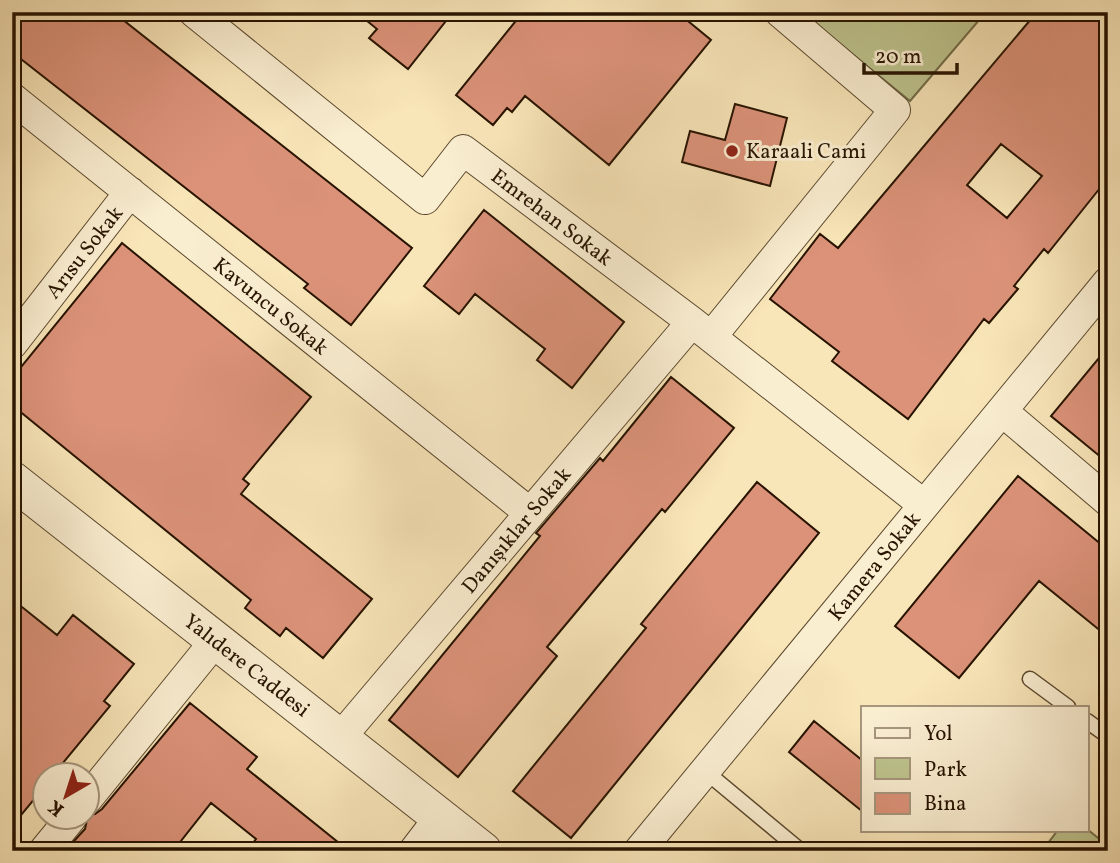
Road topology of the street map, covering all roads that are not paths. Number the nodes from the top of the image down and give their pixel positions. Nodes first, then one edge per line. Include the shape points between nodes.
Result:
1 (194, 12) edge
2 (780, 12) edge
3 (12, 99) edge
4 (130, 192) junction
5 (1108, 282) edge
6 (701, 330) junction
7 (12, 344) edge
8 (1002, 411) junction
9 (12, 480) edge
10 (1108, 501) edge
11 (924, 505) junction
12 (530, 513) junction
13 (216, 640) junction
14 (1030, 679) dead end
15 (1067, 706) edge
16 (1088, 722) edge
17 (1108, 736) edge
18 (340, 738) junction
19 (705, 771) junction
20 (102, 781) edge
21 (440, 817) junction
22 (59, 832) edge
23 (44, 851) edge
24 (414, 851) edge
25 (483, 851) edge
26 (639, 851) edge
27 (801, 851) edge

1 - 6 street, Emrehan Sokak via 425,200 463,150
2 - 6 street, Danışıklar Sokak via 895,110
3 - 4 street, Kavuncu Sokak
4 - 7 street, Arısu Sokak
4 - 12 street, Kavuncu Sokak
5 - 8 street, Kamera Sokak
6 - 11 street, Emrehan Sokak
6 - 12 street, Danışıklar Sokak
8 - 10 street
8 - 11 street, Kamera Sokak
9 - 13 street, Yalıdere Caddesi
11 - 19 street, Kamera Sokak
12 - 18 street, Danışıklar Sokak
13 - 18 street, Yalıdere Caddesi
13 - 20 street
14 - 15 lane
16 - 17 lane
18 - 21 street, Yalıdere Caddesi
19 - 26 street, Kamera Sokak
19 - 27 lane
21 - 24 street
21 - 25 street, Yalıdere Caddesi
22 - 23 street

